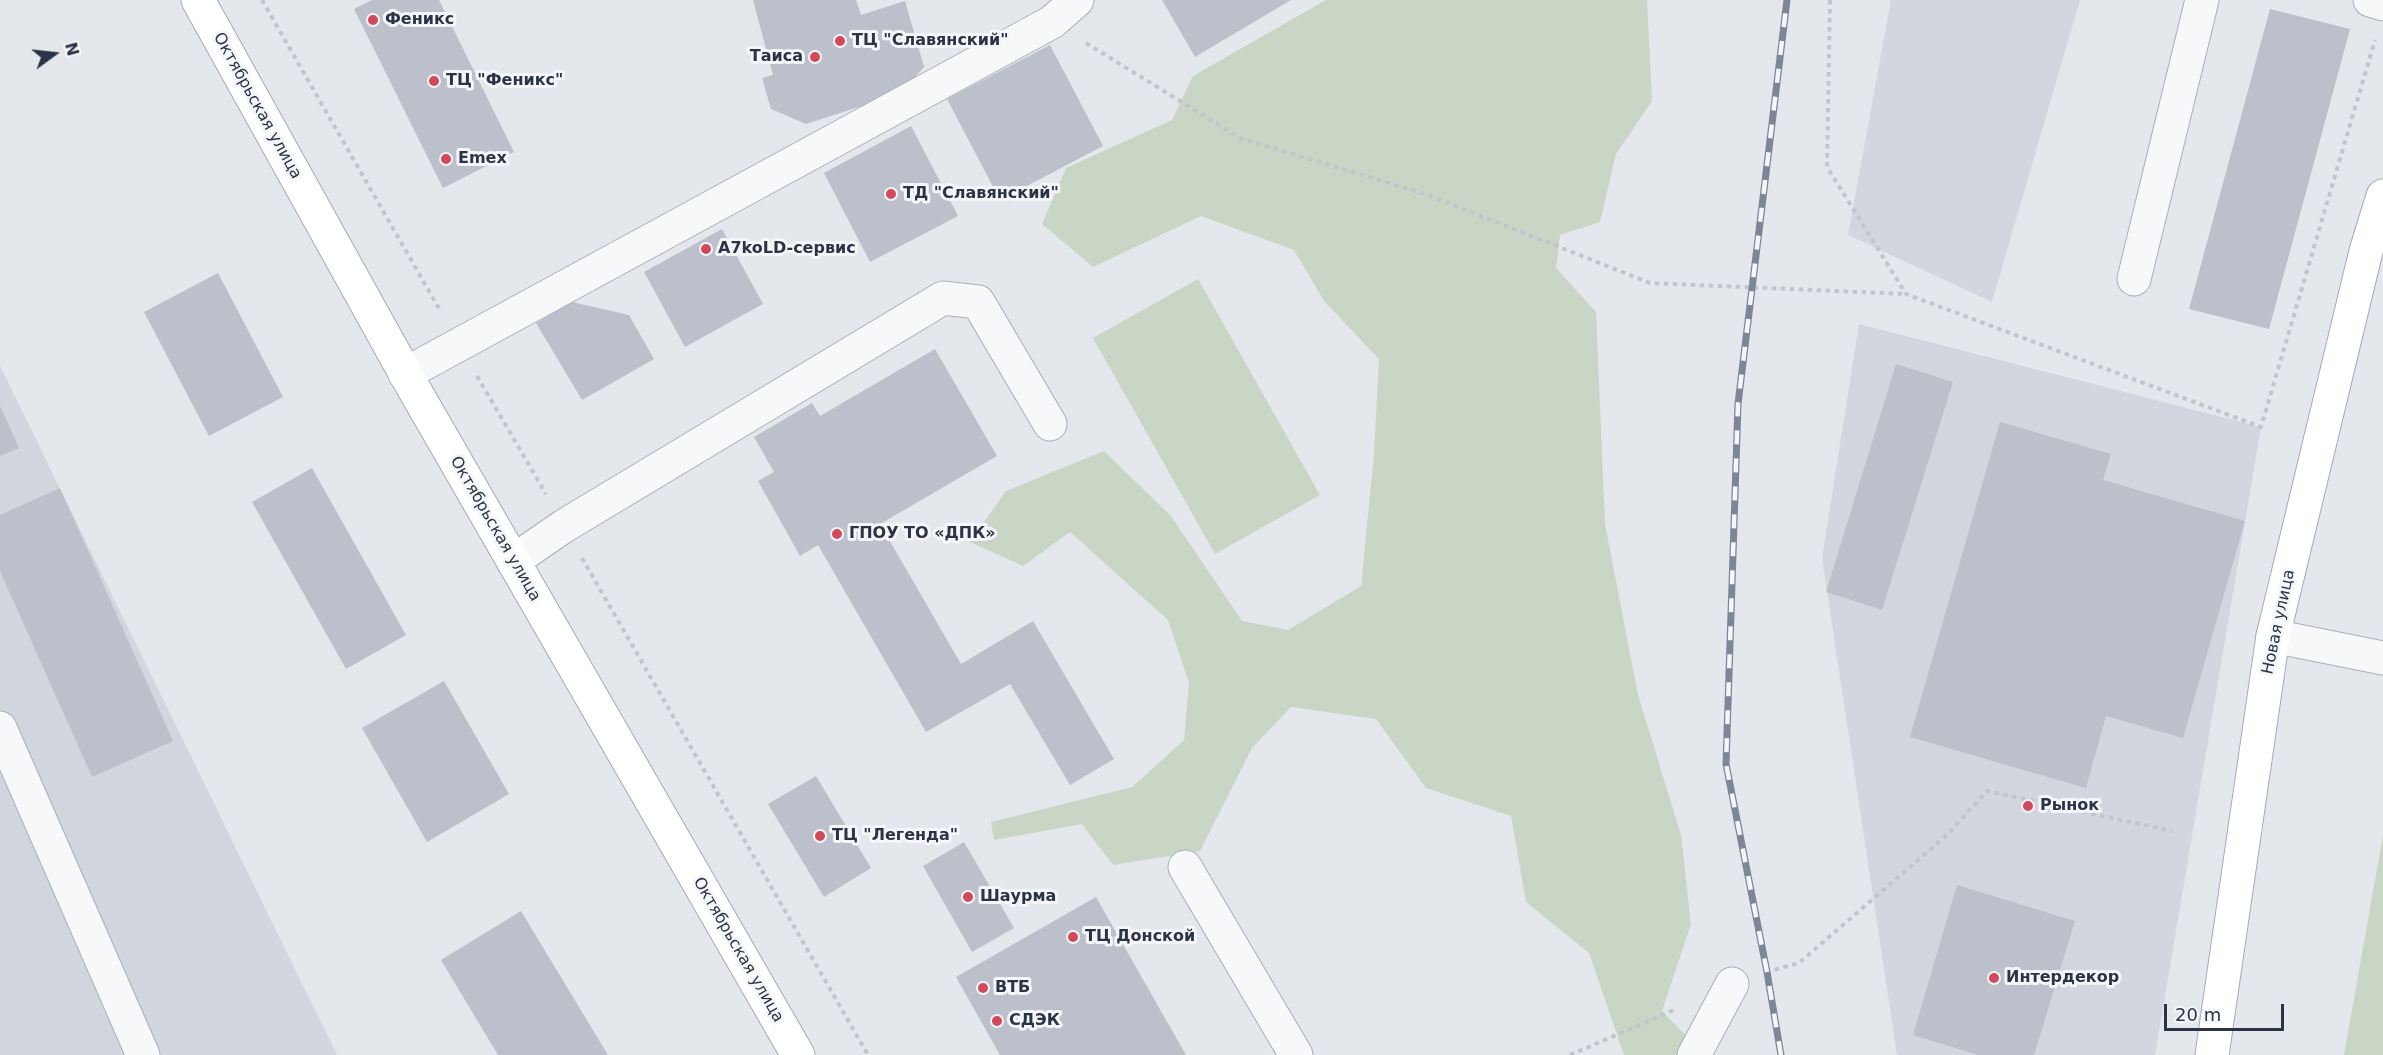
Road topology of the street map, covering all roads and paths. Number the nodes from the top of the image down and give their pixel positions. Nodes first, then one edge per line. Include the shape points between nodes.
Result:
1 (198, 0) edge
2 (1077, 0) edge
3 (1830, 0) edge
4 (2202, 0) edge
5 (2370, 0) edge
6 (2383, 4) edge
7 (1052, 22) junction
8 (2376, 36) dead end
9 (2383, 196) edge
10 (2134, 279) dead end
11 (1906, 294) junction
12 (405, 374) junction
13 (1050, 424) dead end
14 (513, 561) junction
15 (2273, 636) junction
16 (2383, 658) edge
17 (0, 728) edge
18 (2172, 831) dead end
19 (1185, 867) dead end
20 (1732, 984) joint
21 (1678, 1008) dead end
22 (143, 1055) edge
23 (798, 1055) edge
24 (1296, 1055) edge
25 (1570, 1055) edge
26 (1694, 1055) edge
27 (2212, 1055) edge

1 - 12 main road, Октябрьская улица
2 - 7 lane
3 - 11 path via 1827,167
4 - 10 lane
5 - 6 lane
7 - 11 path via 1240,138 1428,195 1650,283
7 - 12 lane
8 - 11 path via 2261,427
9 - 15 main road, Новая улица via 2366,251
12 - 14 main road, Октябрьская улица
13 - 14 lane via 978,302 943,298 564,526
14 - 23 main road, Октябрьская улица
15 - 16 lane
15 - 27 main road, Новая улица
17 - 22 lane
18 - 20 path via 1987,791 1948,834 1799,963
19 - 24 lane
20 - 26 lane
21 - 25 path

